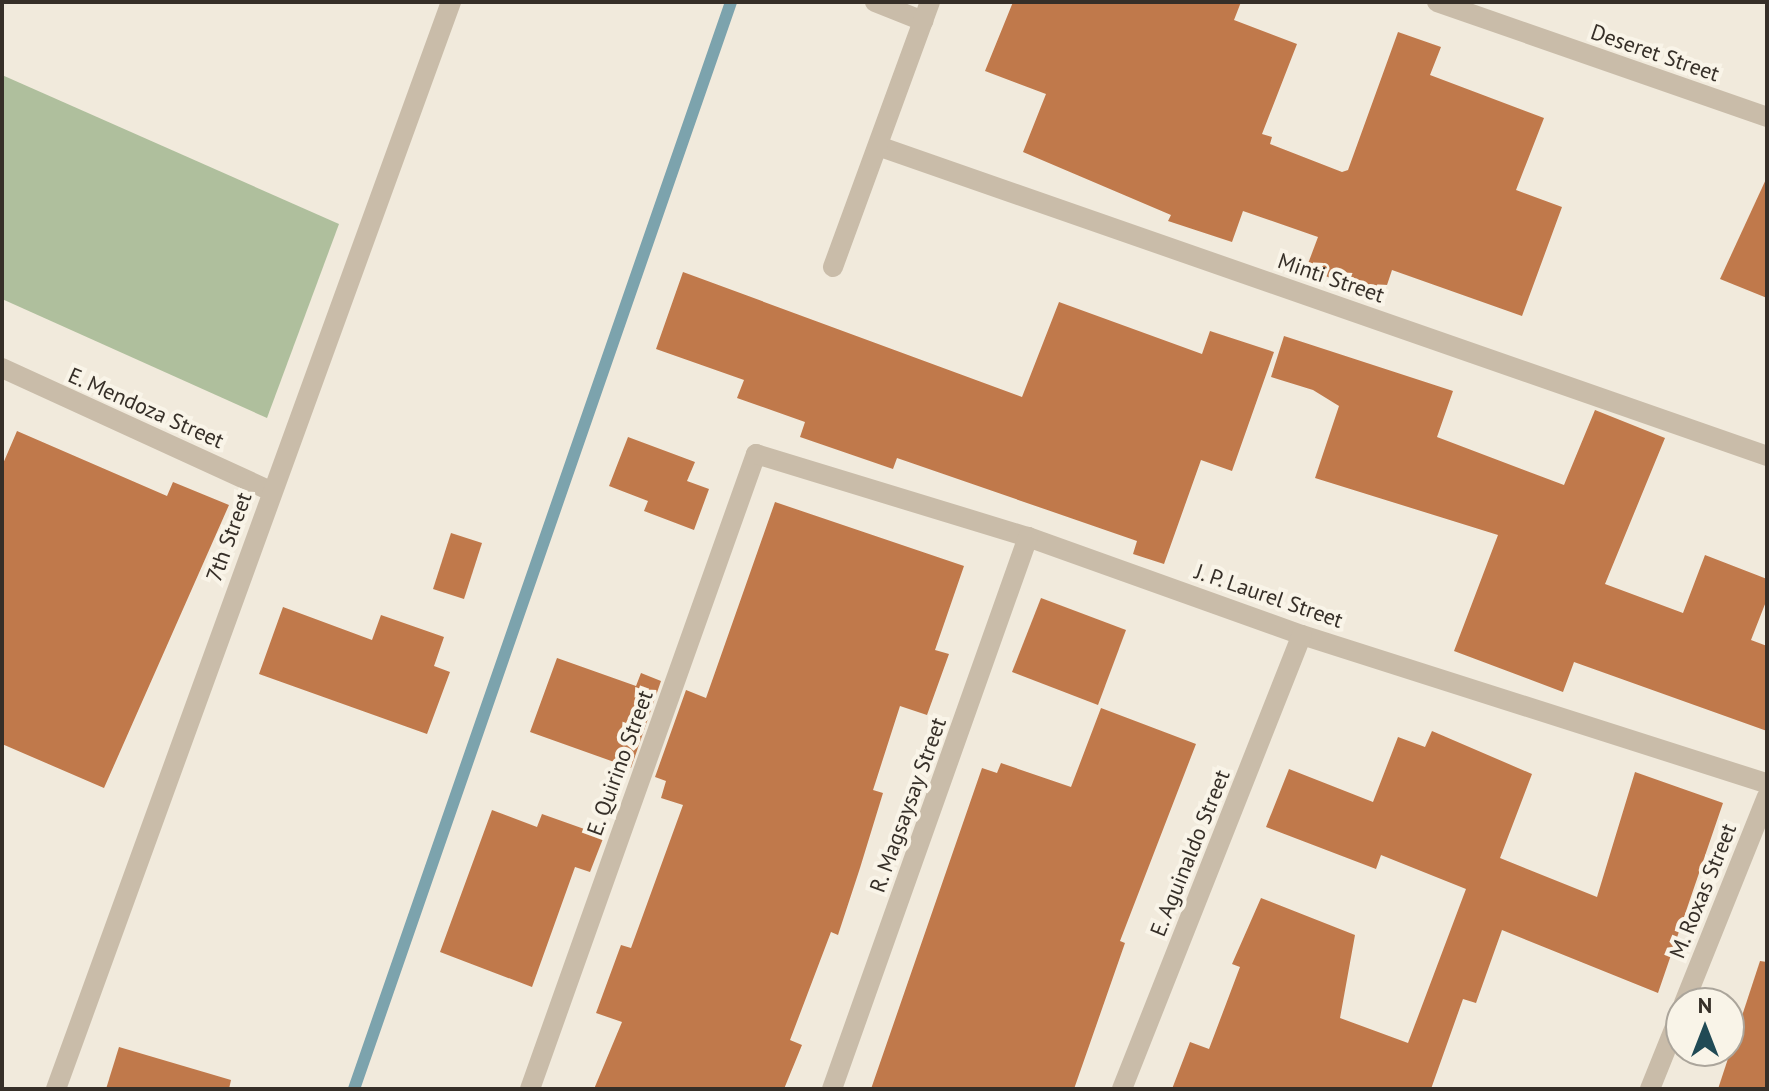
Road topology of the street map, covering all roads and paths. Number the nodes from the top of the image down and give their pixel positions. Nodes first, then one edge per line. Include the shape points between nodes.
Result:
1 (451, 2) edge
2 (875, 2) edge
3 (1437, 2) edge
4 (927, 12) edge
5 (1767, 117) edge
6 (878, 146) junction
7 (833, 267) dead end
8 (2, 368) edge
9 (756, 454) joint
10 (1767, 456) edge
11 (271, 491) junction
12 (1028, 537) junction
13 (1302, 635) junction
14 (1767, 783) edge
15 (1767, 797) edge
16 (1690, 987) edge
17 (1665, 1052) edge
18 (56, 1089) edge
19 (530, 1089) edge
20 (832, 1089) edge
21 (1122, 1089) edge
22 (1650, 1089) edge

1 - 11 street, 7th Street
2 - 4 street
3 - 5 street, Deseret Street
4 - 6 street
6 - 7 street
6 - 10 street, Minti Street
8 - 11 street, E. Mendoza Street
9 - 12 street, J. P. Laurel Street
9 - 19 street, E. Quirino Street
11 - 18 street, 7th Street
12 - 13 street, J. P. Laurel Street
12 - 20 street, R. Magsaysay Street
13 - 14 street, J. P. Laurel Street
13 - 21 street, E. Aguinaldo Street
15 - 16 street, M. Roxas Street
17 - 22 street

